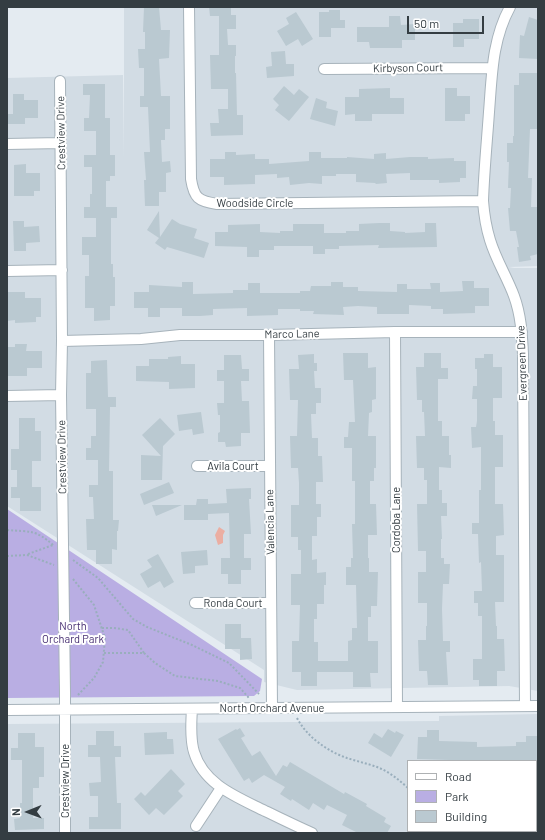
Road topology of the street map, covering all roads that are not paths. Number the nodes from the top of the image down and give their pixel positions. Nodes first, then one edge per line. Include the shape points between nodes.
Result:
1 (189, 7) edge
2 (510, 7) edge
3 (492, 68) junction
4 (324, 69) dead end
5 (60, 81) dead end
6 (61, 143) junction
7 (7, 144) edge
8 (484, 201) junction
9 (62, 270) junction
10 (7, 271) edge
11 (395, 332) junction
12 (522, 332) junction
13 (269, 335) junction
14 (62, 341) junction
15 (61, 395) junction
16 (7, 396) edge
17 (197, 466) dead end
18 (270, 466) junction
19 (195, 603) dead end
20 (271, 603) junction
21 (525, 706) junction
22 (538, 706) edge
23 (397, 707) junction
24 (272, 708) junction
25 (192, 709) junction
26 (7, 710) edge
27 (66, 710) junction
28 (221, 788) junction
29 (196, 826) dead end
30 (65, 833) edge
31 (312, 833) edge

1 - 8 street, Woodside Circle via 191,179 193,191 198,198 217,204
2 - 3 street, Evergreen Drive via 503,19 496,42
3 - 4 street, Kirbyson Court
3 - 8 street, Evergreen Drive
5 - 6 street, Crestview Drive
6 - 7 street
6 - 9 street, Crestview Drive
8 - 12 street, Evergreen Drive via 490,241 515,297
9 - 10 street
9 - 14 street, Crestview Drive
11 - 12 street, Marco Lane
11 - 13 street, Marco Lane
11 - 23 street, Cordoba Lane
12 - 21 street, Evergreen Drive
13 - 14 street, Marco Lane via 180,335 141,339
13 - 18 street, Valencia Lane
14 - 15 street, Crestview Drive
15 - 16 street
15 - 27 street, Crestview Drive
17 - 18 street, Avila Court
18 - 20 street, Valencia Lane
19 - 20 street, Ronda Court
20 - 24 street, Valencia Lane
21 - 22 street, North Orchard Avenue
21 - 23 street, North Orchard Avenue
23 - 24 street, North Orchard Avenue
24 - 25 street, North Orchard Avenue
25 - 27 street, North Orchard Avenue
25 - 28 street via 194,751 207,775
26 - 27 street, North Orchard Avenue
27 - 30 street, Crestview Drive
28 - 29 street
28 - 31 street

